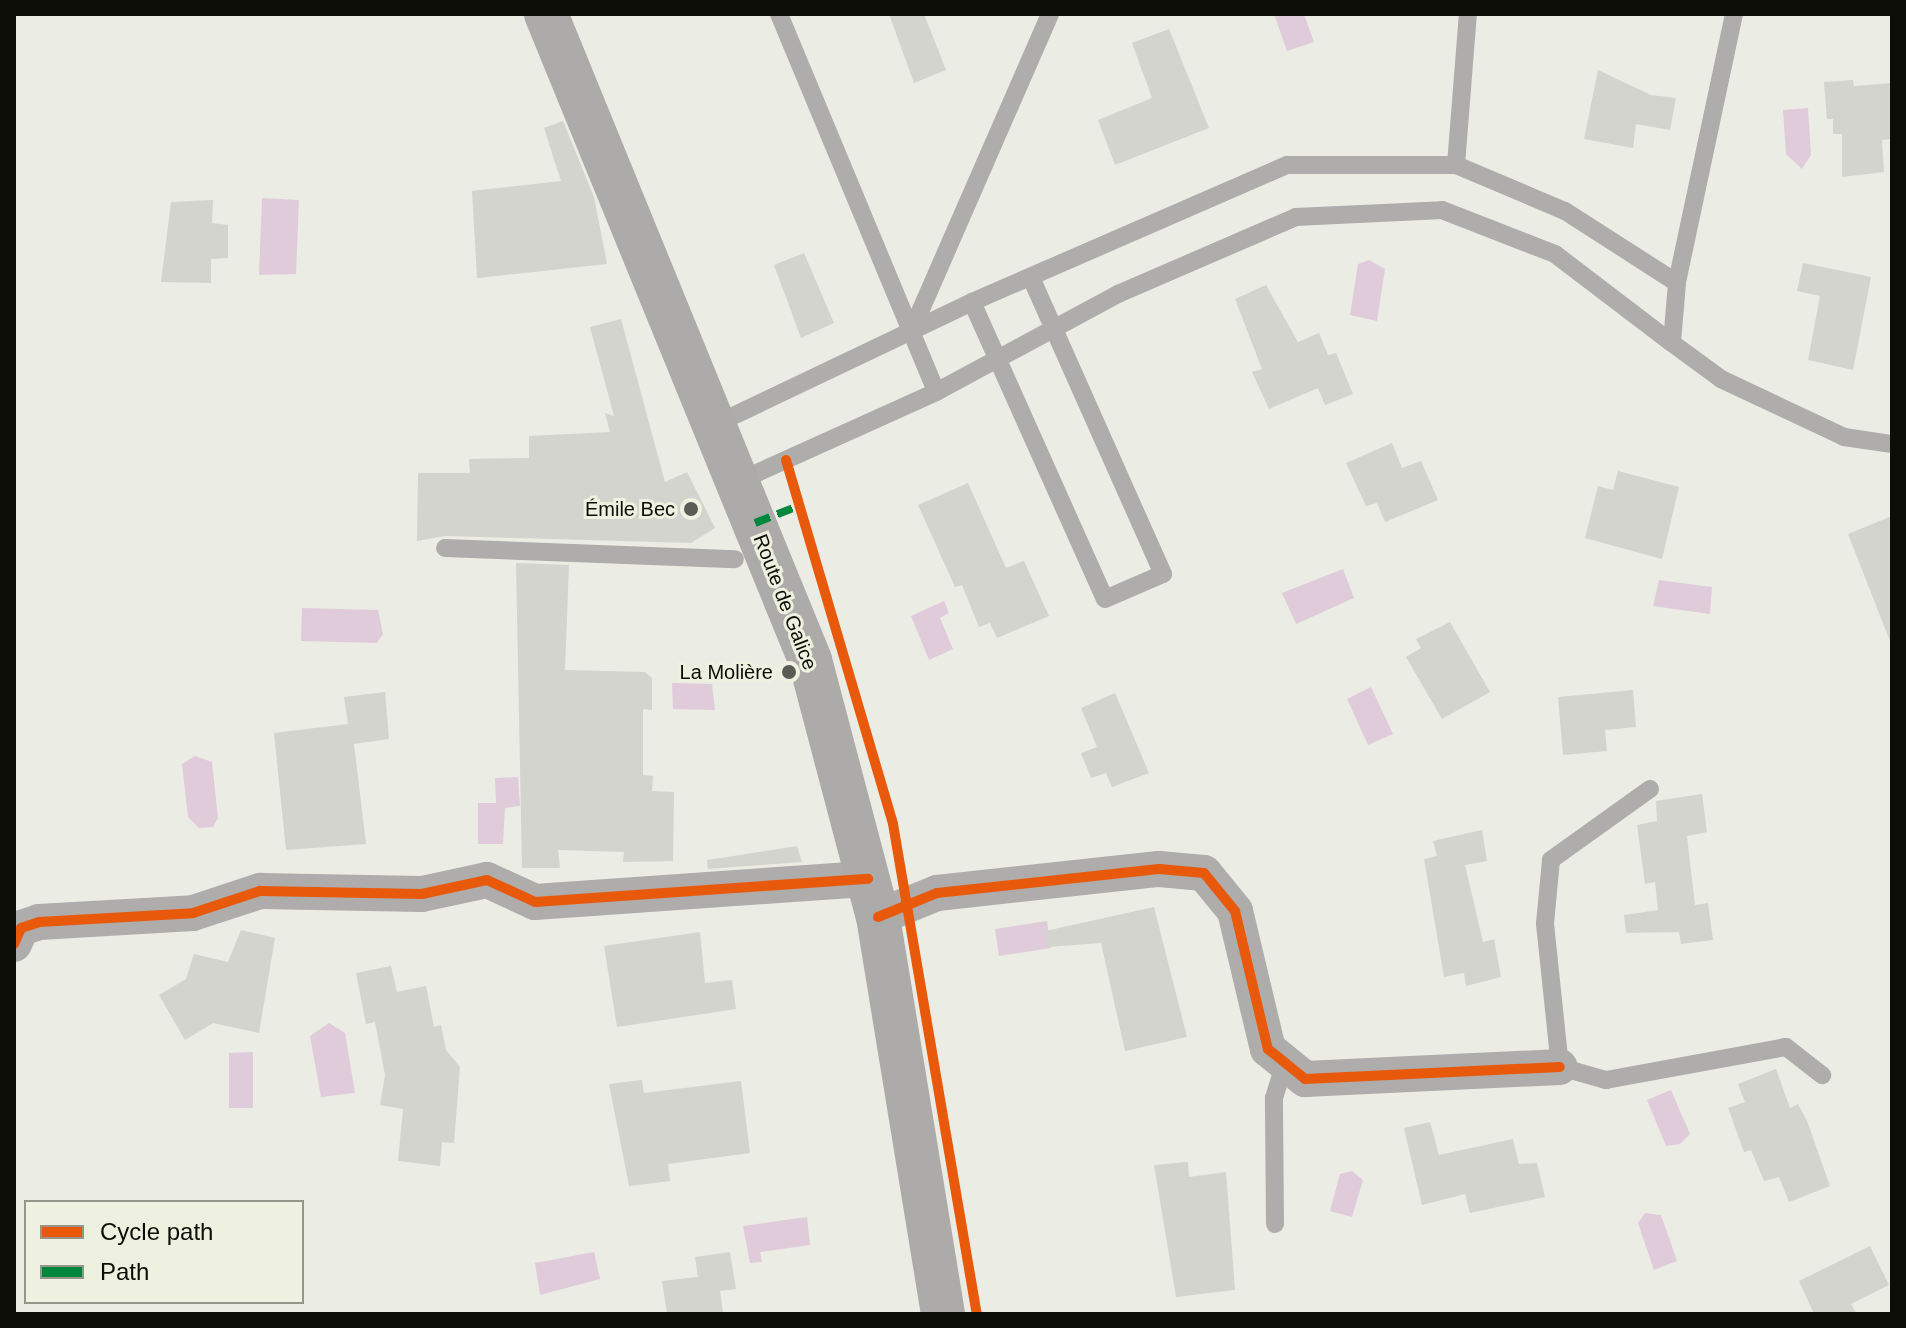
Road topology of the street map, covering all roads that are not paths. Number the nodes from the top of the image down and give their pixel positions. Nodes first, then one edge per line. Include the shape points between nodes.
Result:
1 (546, 14) edge
2 (779, 14) edge
3 (1050, 14) edge
4 (1468, 14) edge
5 (1734, 14) edge
6 (1456, 165) junction
7 (1031, 278) junction
8 (1677, 283) junction
9 (972, 302) junction
10 (1053, 329) junction
11 (912, 330) junction
12 (1672, 343) junction
13 (998, 360) junction
14 (936, 392) junction
15 (712, 426) junction
16 (1892, 444) edge
17 (737, 482) junction
18 (445, 548) dead end
19 (735, 559) dead end
20 (1650, 789) dead end
21 (873, 898) junction
22 (14, 944) edge
23 (1285, 1062) junction
24 (1560, 1067) junction
25 (1822, 1075) dead end
26 (1275, 1224) dead end
27 (943, 1314) edge

1 - 15 main road, Route de Galice
2 - 11 lane
3 - 11 lane
4 - 6 lane
5 - 8 lane
6 - 7 lane via 1287,165
6 - 8 lane via 1565,211
7 - 9 lane
7 - 10 lane
8 - 12 lane
9 - 11 lane
9 - 13 lane
10 - 12 lane via 1296,217 1442,210 1555,254
10 - 13 lane
10 - 13 lane via 1163,574 1105,599
11 - 14 lane
11 - 15 lane
12 - 16 lane via 1721,379 1844,437
13 - 14 lane
14 - 17 lane
15 - 17 main road, Route de Galice
17 - 21 main road, Route de Galice via 810,660
18 - 19 lane
20 - 24 lane via 1551,860 1545,924
21 - 22 street via 535,902 487,880 422,894 260,891 193,913 39,922 21,928
21 - 23 street via 1159,869 1204,873 1235,911 1268,1049
21 - 27 main road, Route de Galice
23 - 24 street via 1305,1079
23 - 26 lane via 1274,1098
24 - 25 lane via 1606,1080 1786,1047

